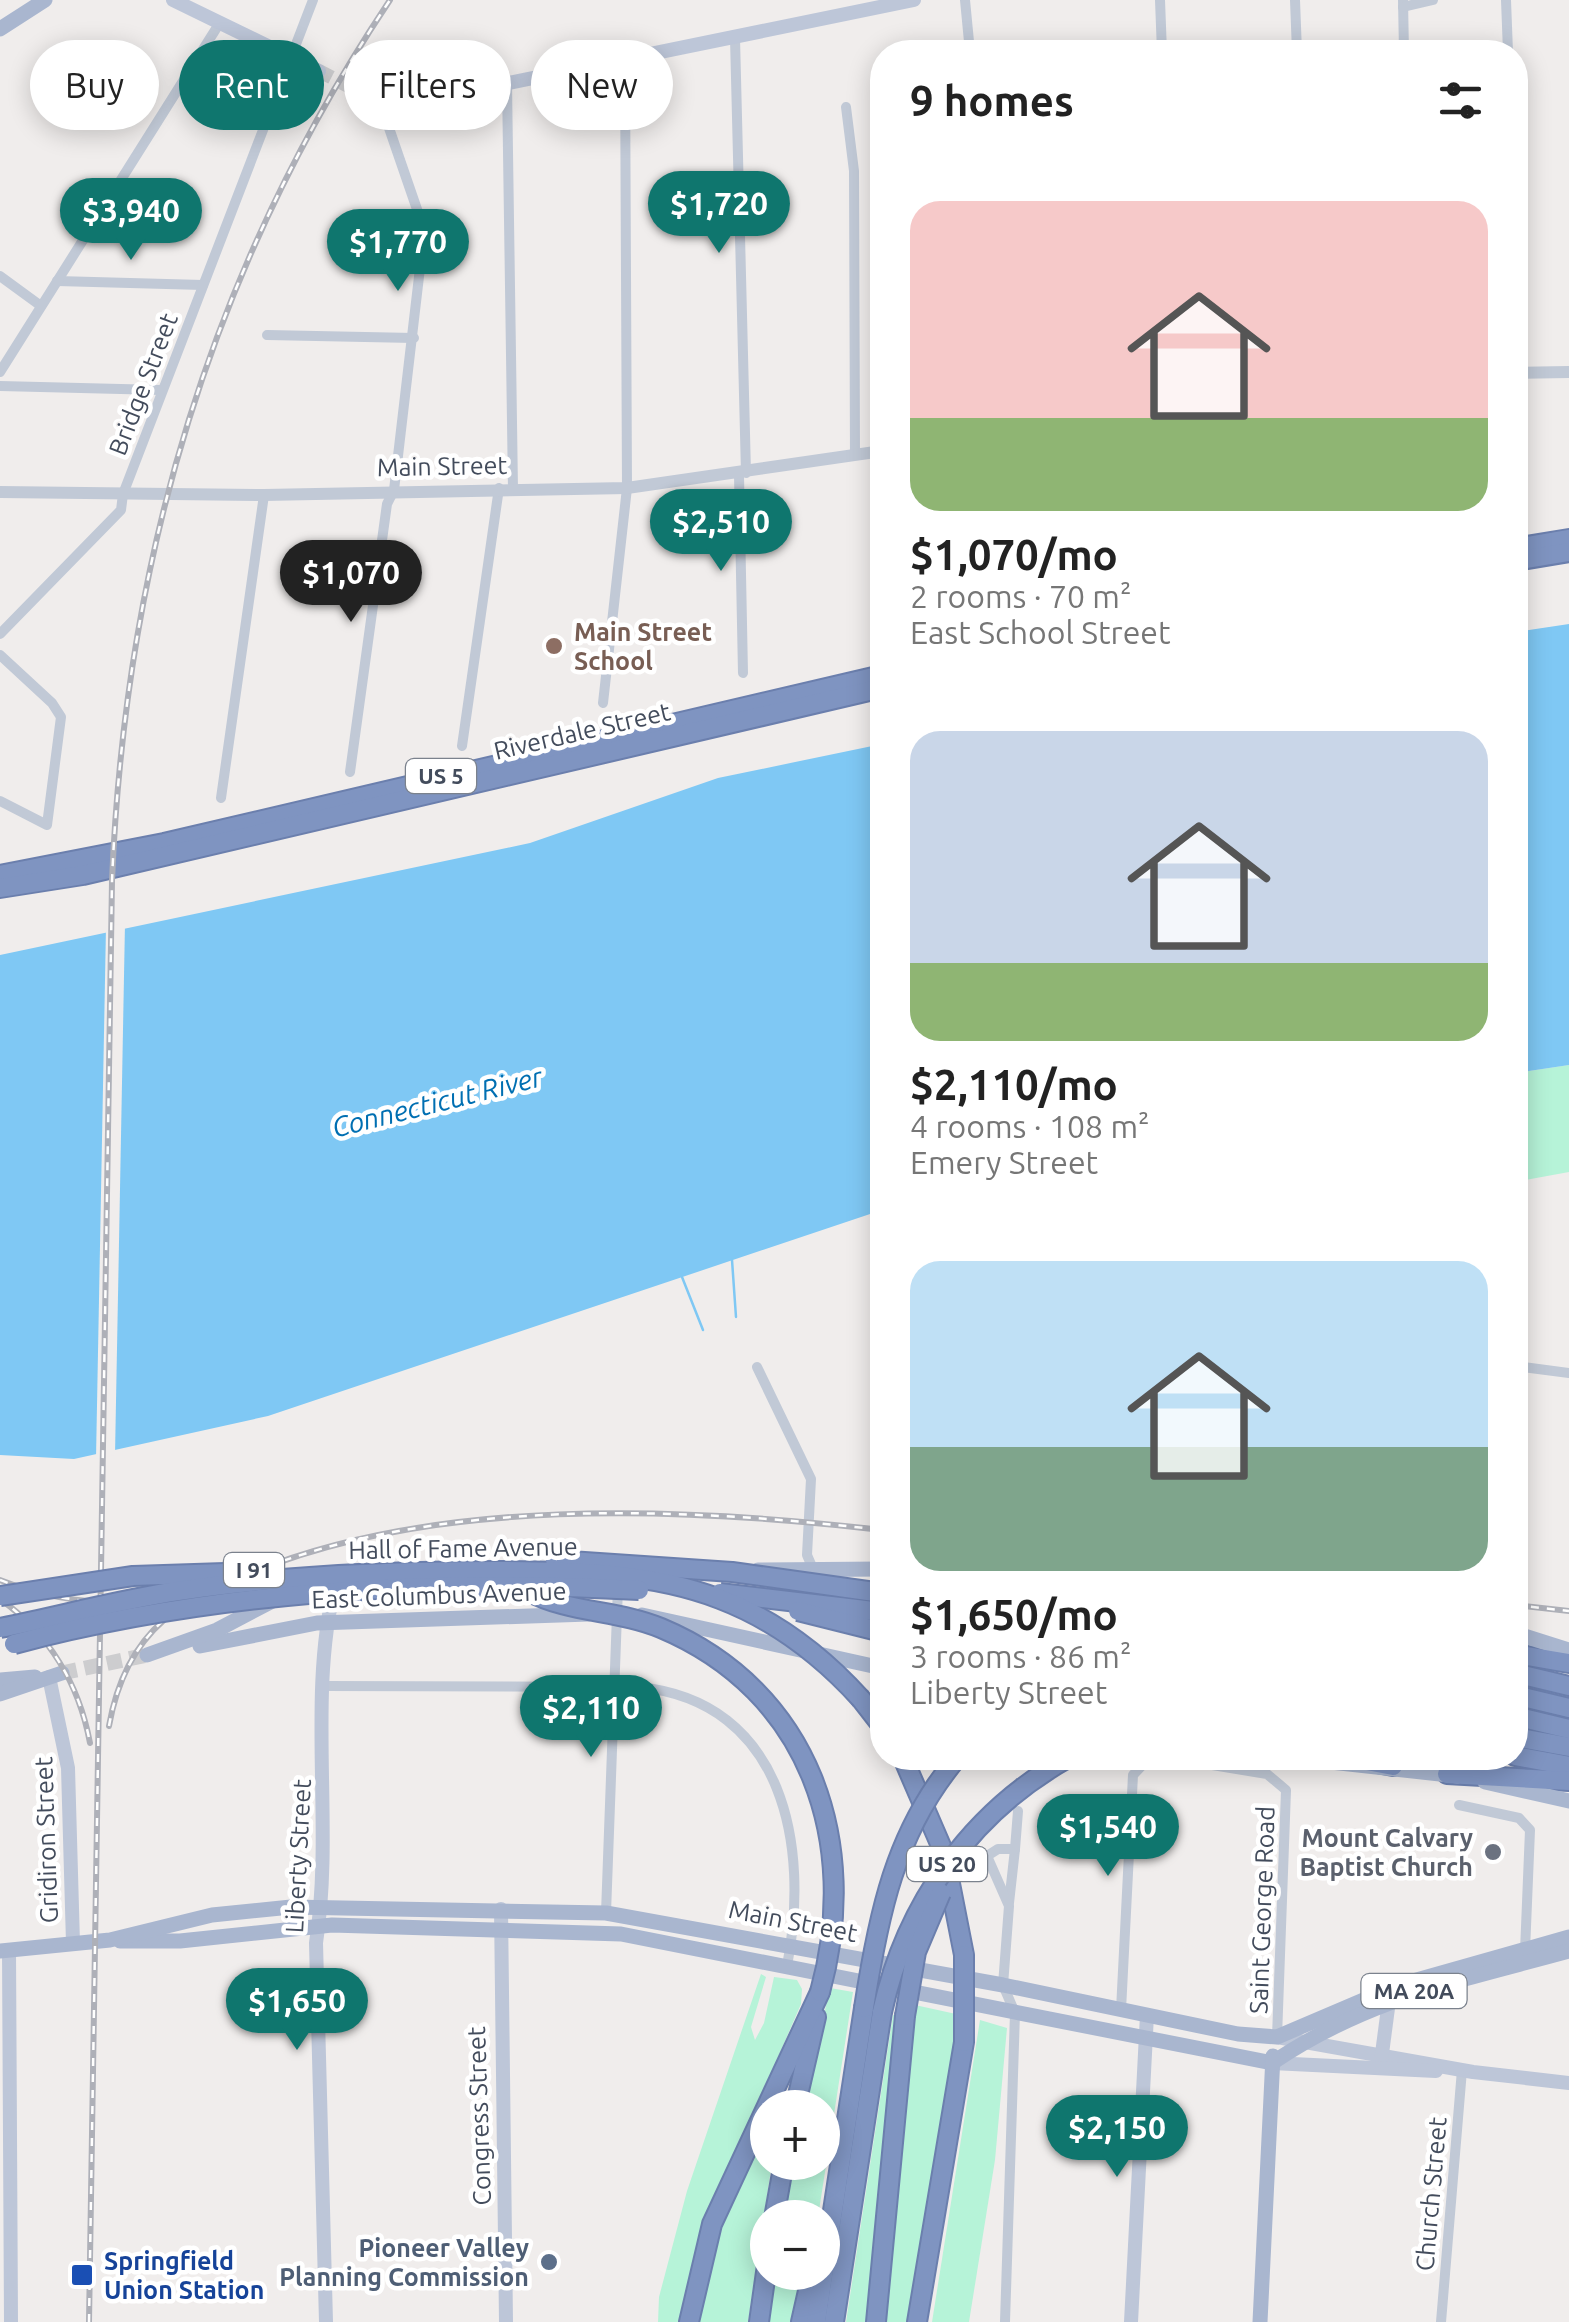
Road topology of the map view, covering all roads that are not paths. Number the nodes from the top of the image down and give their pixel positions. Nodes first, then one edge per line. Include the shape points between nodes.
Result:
1 (45, 0) edge
2 (173, 0) edge
3 (314, 0) edge
4 (914, 0) edge
5 (965, 0) edge
6 (1160, 0) edge
7 (1294, 0) edge
8 (1434, 0) edge
9 (1506, 0) edge
10 (1403, 4) edge
11 (218, 24) junction
12 (0, 28) edge
13 (735, 38) junction
14 (252, 40) edge
15 (299, 40) edge
16 (969, 40) edge
17 (1162, 40) edge
18 (1297, 40) edge
19 (1404, 40) edge
20 (1508, 40) edge
21 (673, 51) edge
22 (846, 107) dead end
23 (264, 130) edge
24 (389, 130) edge
25 (507, 130) edge
26 (625, 130) edge
27 (0, 276) edge
28 (57, 281) junction
29 (203, 285) junction
30 (41, 306) junction
31 (268, 334) dead end
32 (414, 338) junction
33 (0, 372) edge
34 (1569, 372) edge
35 (1528, 373) edge
36 (0, 386) edge
37 (161, 390) junction
38 (870, 453) edge
39 (854, 456) junction
40 (742, 474) junction
41 (626, 488) junction
42 (506, 489) junction
43 (394, 490) junction
44 (0, 492) edge
45 (123, 494) junction
46 (264, 496) junction
47 (1569, 539) edge
48 (1528, 546) edge
49 (1569, 552) edge
50 (1528, 559) edge
51 (0, 634) edge
52 (0, 656) edge
53 (743, 673) dead end
54 (870, 678) edge
55 (870, 691) edge
56 (603, 703) dead end
57 (462, 746) dead end
58 (350, 772) dead end
59 (221, 798) dead end
60 (0, 802) edge
61 (0, 875) edge
62 (0, 888) edge
63 (757, 1367) dead end
64 (1528, 1368) edge
65 (1569, 1373) edge
66 (565, 1570) junction
67 (618, 1571) junction
68 (870, 1571) edge
69 (225, 1573) junction
70 (340, 1574) junction
71 (808, 1575) junction
72 (870, 1583) edge
73 (524, 1588) junction
74 (649, 1590) junction
75 (870, 1590) edge
76 (0, 1596) edge
77 (870, 1610) edge
78 (617, 1614) junction
79 (569, 1615) junction
80 (330, 1623) junction
81 (0, 1624) edge
82 (870, 1629) edge
83 (1528, 1638) edge
84 (0, 1648) edge
85 (1569, 1650) edge
86 (146, 1655) joint
87 (1528, 1656) edge
88 (1569, 1663) edge
89 (870, 1665) edge
90 (55, 1675) junction
91 (1528, 1676) edge
92 (0, 1680) edge
93 (325, 1686) junction
94 (1569, 1686) edge
95 (613, 1687) junction
96 (0, 1694) edge
97 (1528, 1698) edge
98 (1569, 1708) edge
99 (870, 1711) edge
100 (1528, 1719) edge
101 (1569, 1729) edge
102 (1528, 1739) edge
103 (1569, 1747) edge
104 (1528, 1758) edge
105 (1569, 1766) edge
106 (908, 1770) edge
107 (948, 1770) edge
108 (1049, 1770) edge
109 (1136, 1770) edge
110 (1243, 1770) edge
111 (1420, 1770) edge
112 (1447, 1774) junction
113 (1569, 1781) edge
114 (1023, 1786) junction
115 (1569, 1801) edge
116 (1459, 1806) dead end
117 (1018, 1811) dead end
118 (1015, 1849) junction
119 (321, 1905) junction
120 (1009, 1906) junction
121 (500, 1909) junction
122 (606, 1913) junction
123 (318, 1926) junction
124 (500, 1930) junction
125 (1569, 1937) edge
126 (110, 1940) junction
127 (73, 1944) junction
128 (791, 1946) junction
129 (5, 1951) edge
130 (1569, 1951) edge
131 (1526, 1958) junction
132 (787, 1966) junction
133 (1003, 1985) junction
134 (820, 1992) junction
135 (1389, 1995) junction
136 (873, 2010) junction
137 (1121, 2010) junction
138 (1016, 2013) junction
139 (1147, 2015) junction
140 (1277, 2037) junction
141 (1147, 2040) junction
142 (1304, 2042) junction
143 (1381, 2062) junction
144 (1272, 2064) junction
145 (1462, 2070) junction
146 (1569, 2083) edge
147 (799, 2090) edge
148 (835, 2200) edge
149 (5, 2214) edge
150 (932, 2235) junction
151 (764, 2290) edge
152 (808, 2290) edge
153 (821, 2290) edge
154 (11, 2322) edge
155 (326, 2322) edge
156 (506, 2322) edge
157 (688, 2322) edge
158 (759, 2322) edge
159 (801, 2322) edge
160 (816, 2322) edge
161 (834, 2322) edge
162 (876, 2322) edge
163 (917, 2322) edge
164 (926, 2322) edge
165 (1005, 2322) edge
166 (1130, 2322) edge
167 (1260, 2322) edge
168 (1442, 2322) edge

1 - 12 main road
2 - 11 main road
3 - 15 street, Bridge Street
4 - 13 main road
5 - 16 street
6 - 17 street
7 - 18 street
8 - 10 street
9 - 20 street
10 - 19 street
11 - 14 main road
11 - 28 street
13 - 21 main road
13 - 40 street
22 - 39 street via 854,171
23 - 29 street, Bridge Street
24 - 32 street via 422,224
25 - 42 street
26 - 41 street
27 - 30 street
28 - 29 street
28 - 30 street
29 - 37 street, Bridge Street
30 - 33 street
31 - 32 street
32 - 43 street
34 - 35 street
36 - 37 street
37 - 45 street, Bridge Street
38 - 39 street, Main Street
39 - 40 street, Main Street
40 - 41 street, Main Street
40 - 53 street
41 - 42 street, Main Street
41 - 56 street
42 - 43 street, Main Street
42 - 57 street
43 - 46 street, Main Street
43 - 58 street
44 - 45 street, Main Street
45 - 46 street, Main Street
45 - 51 street, Bridge Street via 121,510
46 - 59 street
47 - 48 highway
49 - 50 highway
52 - 60 street via 61,717 46,826
54 - 61 highway, Riverdale Street / US 5 via 110,856
55 - 62 highway, Riverdale Street / US 5 via 171,855
63 - 71 street via 811,1479
64 - 65 street
66 - 67 main road, Hall of Fame Avenue
66 - 70 main road, Hall of Fame Avenue
66 - 79 main road via 582,1591
67 - 71 main road, Hall of Fame Avenue
67 - 78 street
68 - 71 main road, Hall of Fame Avenue
69 - 71 highway, I 91, bridge via 531,1560
69 - 76 highway, bridge via 134,1576
69 - 81 highway, I 91, bridge via 117,1590
70 - 80 main road, Liberty Street
70 - 86 main road, Hall of Fame Avenue
71 - 72 highway, bridge
71 - 75 highway, I 91, bridge
73 - 74 highway, I 91, bridge
73 - 84 highway, I 91, bridge via 238,1600 112,1620
73 - 134 highway, bridge via 547,1602 627,1616 677,1636 736,1675 773,1714 830,1822 836,1900
74 - 77 highway, I 91, bridge
74 - 82 highway, bridge
78 - 79 main road, East Columbus Avenue
78 - 89 main road, East Columbus Avenue
78 - 95 street
79 - 80 main road, East Columbus Avenue
80 - 86 main road, East Columbus Avenue
80 - 93 main road, Liberty Street
81 - 99 highway, bridge via 255,1582 436,1572 597,1575 688,1589 748,1611 814,1654
83 - 85 main road
87 - 88 highway
90 - 92 main road
90 - 96 main road
90 - 127 main road, Gridiron Street via 68,1768
91 - 94 highway
93 - 95 street
93 - 119 main road, Liberty Street
95 - 122 street
95 - 128 street via 654,1688 696,1701 736,1729 765,1765 795,1852
97 - 98 highway
100 - 101 highway
102 - 103 highway
104 - 105 highway
106 - 150 highway, bridge via 944,1853 964,1955 964,2042
107 - 136 highway, US 20, bridge via 896,1860 880,1912
108 - 114 highway, US 20, bridge
109 - 137 street
110 - 140 street, Saint George Road via 1267,1774 1286,1790
111 - 112 main road
112 - 113 highway
112 - 115 main road
114 - 136 highway, US 20, bridge via 971,1835 933,1884
114 - 162 highway, bridge via 969,1848 916,1952
116 - 131 street via 1519,1818 1530,1830
117 - 118 street
118 - 120 street
118 - 120 street via 987,1856
119 - 121 main road, Main Street
119 - 123 main road, Liberty Street
119 - 126 main road, Main Street via 221,1914
120 - 133 street
121 - 122 main road, Main Street
121 - 124 main road, Congress Street
122 - 128 main road, Main Street
123 - 124 main road, Main Street
123 - 126 main road, Main Street via 170,1942
123 - 155 main road, Liberty Street
124 - 132 main road, Main Street via 639,1936
124 - 156 main road, Congress Street
125 - 131 main road, MA 20A
126 - 127 main road, Main Street
127 - 129 main road, Main Street
128 - 132 street
128 - 133 main road, Main Street
129 - 149 main road
130 - 131 main road, MA 20A
131 - 135 main road, MA 20A
132 - 138 main road, Main Street
133 - 137 main road, Main Street
133 - 138 street
134 - 147 highway
134 - 157 highway via 724,2193
135 - 140 main road, MA 20A
135 - 142 main road, MA 20A
135 - 143 main road
136 - 148 highway, US 20
136 - 161 highway, US 20
137 - 139 main road, Main Street
138 - 141 main road, Main Street
138 - 165 street
139 - 140 main road, Main Street
139 - 141 main road
140 - 142 main road, Main Street
140 - 144 main road
141 - 144 main road, Main Street
141 - 166 main road
142 - 143 main road, Main Street
142 - 144 main road, MA 20A
143 - 144 main road, Main Street
143 - 145 main road, Main Street
144 - 167 main road
145 - 146 main road, Main Street
145 - 168 street, Church Street
149 - 154 main road
150 - 163 highway
150 - 164 highway
151 - 158 highway
152 - 159 highway
153 - 160 highway, US 20

